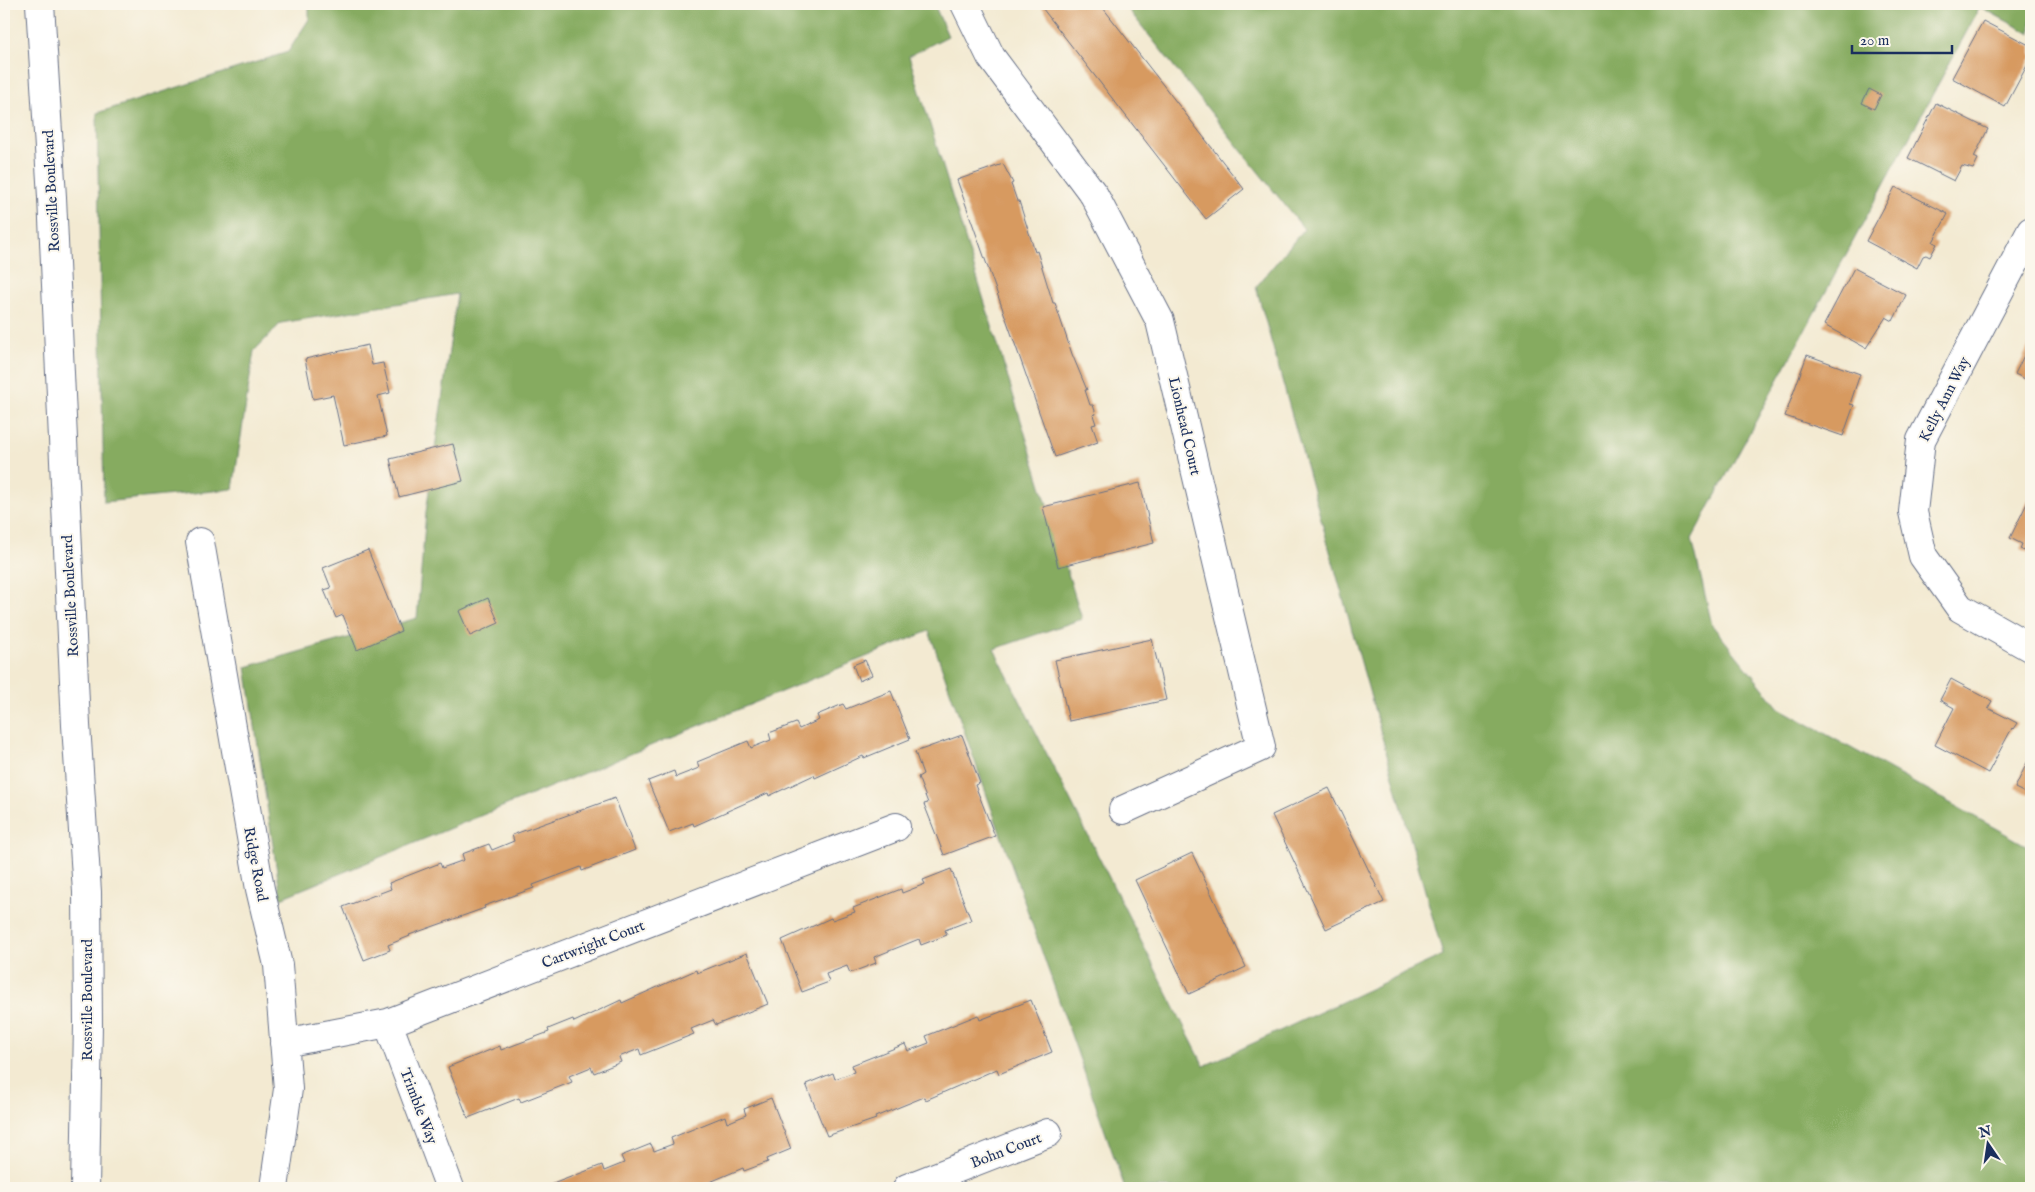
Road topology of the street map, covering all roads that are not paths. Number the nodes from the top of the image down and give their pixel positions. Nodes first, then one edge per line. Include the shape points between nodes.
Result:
1 (40, 4) edge
2 (965, 4) edge
3 (2031, 234) edge
4 (200, 542) dead end
5 (2031, 648) edge
6 (1123, 810) dead end
7 (896, 827) dead end
8 (388, 1023) junction
9 (284, 1043) junction
10 (1048, 1133) dead end
11 (85, 1188) edge
12 (274, 1188) edge
13 (450, 1188) edge
14 (907, 1188) edge

1 - 11 street, Rossville Boulevard via 87,892
2 - 6 street, Lionhead Court via 991,57 1094,195 1160,321 1261,747
3 - 5 street, Kelly Ann Way via 1921,440 1913,512 1923,556 1960,608
4 - 9 street, Ridge Road via 260,889 278,965
7 - 8 street, Cartwright Court
8 - 9 street, Cartwright Court
8 - 13 street, Trimble Way
9 - 12 street, Ridge Road via 288,1089
10 - 14 street, Bohn Court

